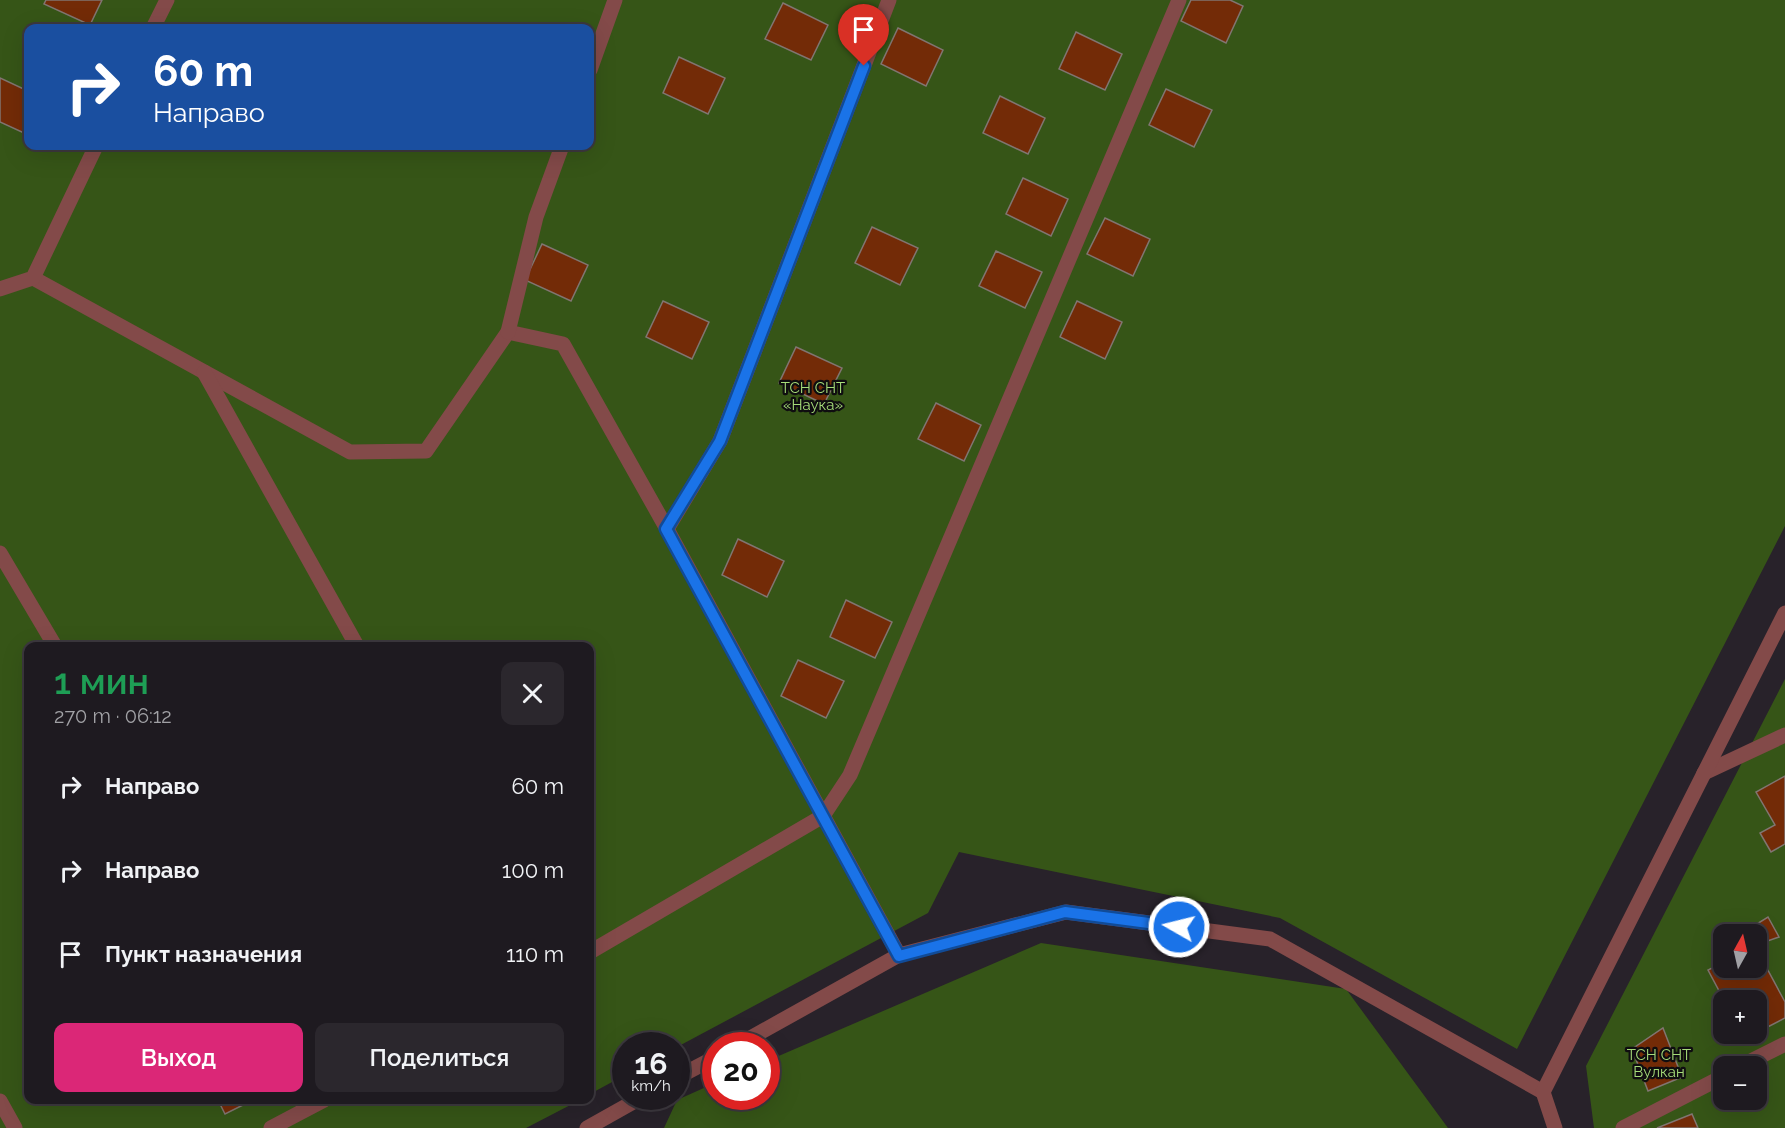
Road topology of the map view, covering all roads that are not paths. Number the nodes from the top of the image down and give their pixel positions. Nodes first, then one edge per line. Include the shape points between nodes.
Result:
1 (166, 0) edge
2 (615, 0) edge
3 (889, 0) edge
4 (1179, 0) edge
5 (155, 24) edge
6 (594, 59) edge
7 (94, 150) edge
8 (561, 150) edge
9 (33, 278) junction
10 (0, 289) edge
11 (508, 333) junction
12 (204, 372) junction
13 (666, 529) junction
14 (0, 553) edge
15 (1785, 613) edge
16 (53, 642) edge
17 (355, 642) edge
18 (1785, 735) edge
19 (1704, 773) junction
20 (823, 816) junction
21 (594, 950) edge
22 (899, 956) junction
23 (761, 1032) edge
24 (1785, 1044) edge
25 (1761, 1056) edge
26 (1713, 1082) edge
27 (1543, 1092) junction
28 (0, 1101) edge
29 (313, 1104) edge
30 (619, 1110) edge
31 (15, 1128) edge
32 (271, 1128) edge
33 (587, 1128) edge
34 (1555, 1128) edge
35 (1623, 1128) edge

1 - 5 street
2 - 6 street
3 - 13 street via 720,441
4 - 20 street via 850,775
7 - 9 street
8 - 11 street via 536,217
9 - 10 street
9 - 12 street
11 - 12 street via 426,451 350,452
11 - 13 street via 563,344
12 - 17 street
13 - 20 street
14 - 16 street
15 - 19 street
18 - 19 street
19 - 27 street
20 - 21 street
20 - 22 street
22 - 23 street
22 - 27 street via 1065,912 1270,939
24 - 25 street
26 - 35 street
27 - 34 street
28 - 31 street
29 - 32 street
30 - 33 street

